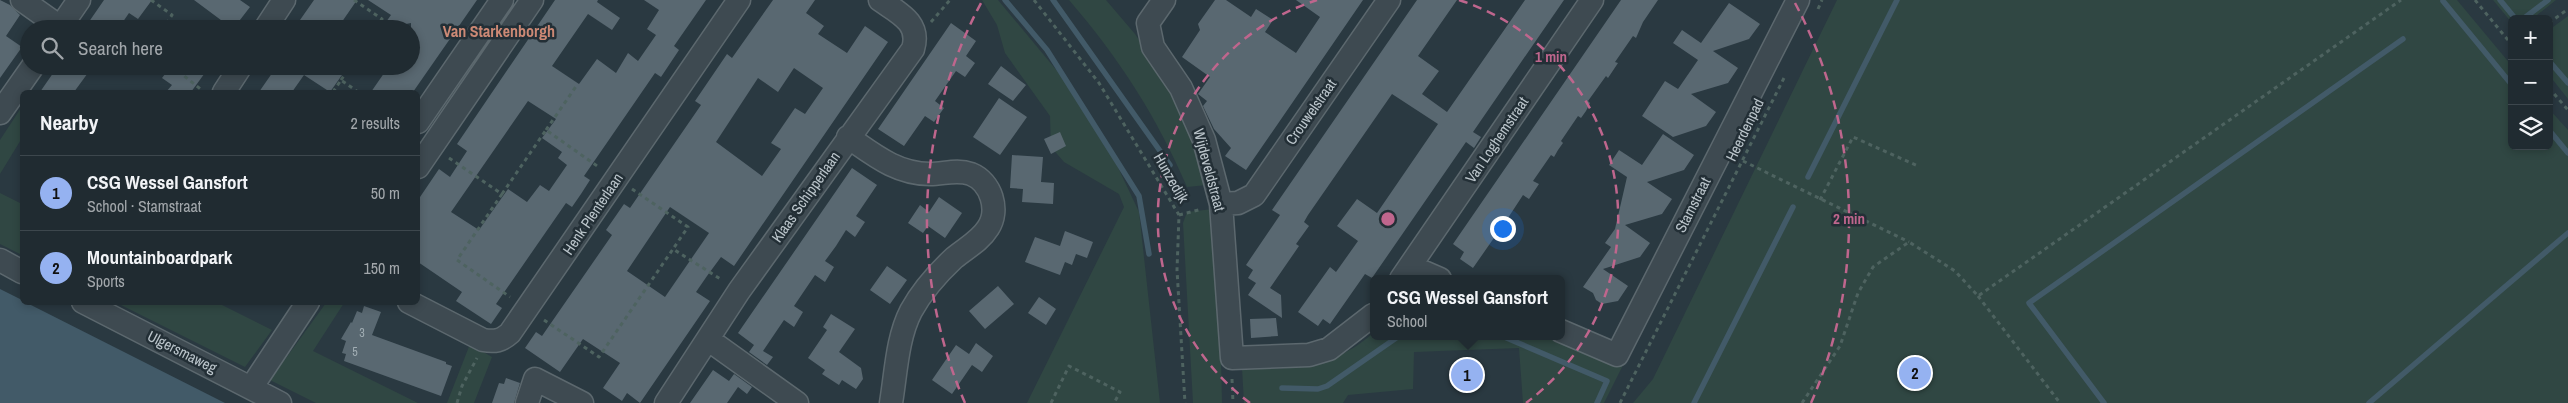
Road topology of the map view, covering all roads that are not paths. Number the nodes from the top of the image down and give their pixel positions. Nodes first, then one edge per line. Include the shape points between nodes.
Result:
1 (22, 0) edge
2 (78, 0) edge
3 (284, 0) edge
4 (502, 0) edge
5 (532, 0) edge
6 (739, 0) edge
7 (880, 0) edge
8 (1164, 0) edge
9 (1389, 0) edge
10 (1592, 0) edge
11 (1798, 0) edge
12 (48, 20) edge
13 (64, 20) edge
14 (271, 20) edge
15 (26, 75) edge
16 (235, 75) edge
17 (225, 90) edge
18 (1, 111) edge
19 (420, 119) edge
20 (848, 137) junction
21 (420, 164) edge
22 (1221, 204) junction
23 (0, 260) edge
24 (20, 271) edge
25 (1406, 272) edge
26 (1421, 275) edge
27 (90, 305) edge
28 (306, 305) edge
29 (415, 305) edge
30 (1370, 317) edge
31 (1565, 333) edge
32 (709, 340) junction
33 (251, 388) junction
34 (280, 403) edge
35 (527, 403) edge
36 (582, 403) edge
37 (666, 403) edge
38 (797, 403) edge
39 (891, 403) edge

1 - 12 street
2 - 13 street
3 - 14 street
4 - 19 street
5 - 21 street
6 - 29 street, Henk Plenterlaan via 503,340 483,340
7 - 20 street, Klaas Schipperlaan via 909,22 916,39 913,49
8 - 22 street, Wijdeveldstraat via 1148,23 1153,48 1181,88 1204,140
9 - 22 street, Crouwelstraat via 1254,194 1238,203
10 - 25 street, Van Loghemstraat
11 - 31 street, Stamstraat via 1617,355
15 - 18 street
16 - 17 street
20 - 32 street, Klaas Schipperlaan via 739,291
20 - 39 street via 886,163 909,172 971,174 985,184 992,196 994,211 990,226 926,287 911,312 900,340
22 - 30 street, Wijdeveldstraat via 1232,358 1310,355 1329,349
23 - 24 street
25 - 26 street
27 - 33 street, Ulgersmaweg
28 - 33 street
32 - 37 street, Klaas Schipperlaan
32 - 38 street
33 - 34 street, Ulgersmaweg
35 - 36 street via 535,379

